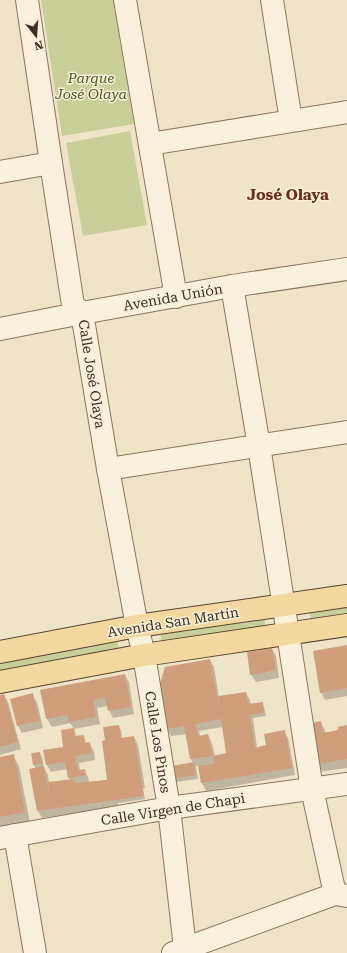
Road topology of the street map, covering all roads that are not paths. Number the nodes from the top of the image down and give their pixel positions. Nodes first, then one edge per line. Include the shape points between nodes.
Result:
1 (27, 0) edge
2 (125, 0) edge
3 (272, 0) edge
4 (347, 112) edge
5 (291, 121) junction
6 (150, 144) junction
7 (51, 163) junction
8 (0, 172) edge
9 (347, 269) edge
10 (232, 286) junction
11 (176, 297) junction
12 (82, 313) junction
13 (0, 329) edge
14 (347, 432) edge
15 (259, 446) junction
16 (108, 469) junction
17 (347, 596) edge
18 (283, 605) junction
19 (347, 625) edge
20 (137, 626) junction
21 (288, 634) junction
22 (0, 652) edge
23 (144, 655) junction
24 (0, 682) edge
25 (347, 784) edge
26 (312, 789) junction
27 (169, 808) junction
28 (8, 837) edge
29 (341, 895) edge
30 (178, 950) edge
31 (35, 953) edge

1 - 7 street, Calle José Olaya
2 - 6 street
3 - 5 street
4 - 5 street
5 - 6 street
6 - 11 street
7 - 8 street
7 - 12 street, Calle José Olaya via 73,305
9 - 10 street, Avenida Unión
10 - 11 street, Avenida Unión
10 - 15 street
11 - 12 street, Avenida Unión
12 - 13 street, Avenida Unión
12 - 16 street, Calle José Olaya
14 - 15 street
15 - 16 street
15 - 18 street
16 - 20 street, Calle José Olaya
17 - 18 main road, Avenida San Martín
18 - 20 main road, Avenida San Martín
18 - 21 street
19 - 21 main road, Avenida San Martín
20 - 22 main road, Avenida San Martín
20 - 23 street, Calle José Olaya
21 - 23 main road, Avenida San Martín
21 - 26 street
23 - 24 main road, Avenida San Martín
23 - 27 street, Calle Los Pinos
25 - 26 street, Calle Virgen de Chapi
26 - 27 street, Calle Virgen de Chapi
26 - 29 street
27 - 28 street, Calle Virgen de Chapi
27 - 30 street, Calle Los Pinos
28 - 31 street
29 - 30 street

